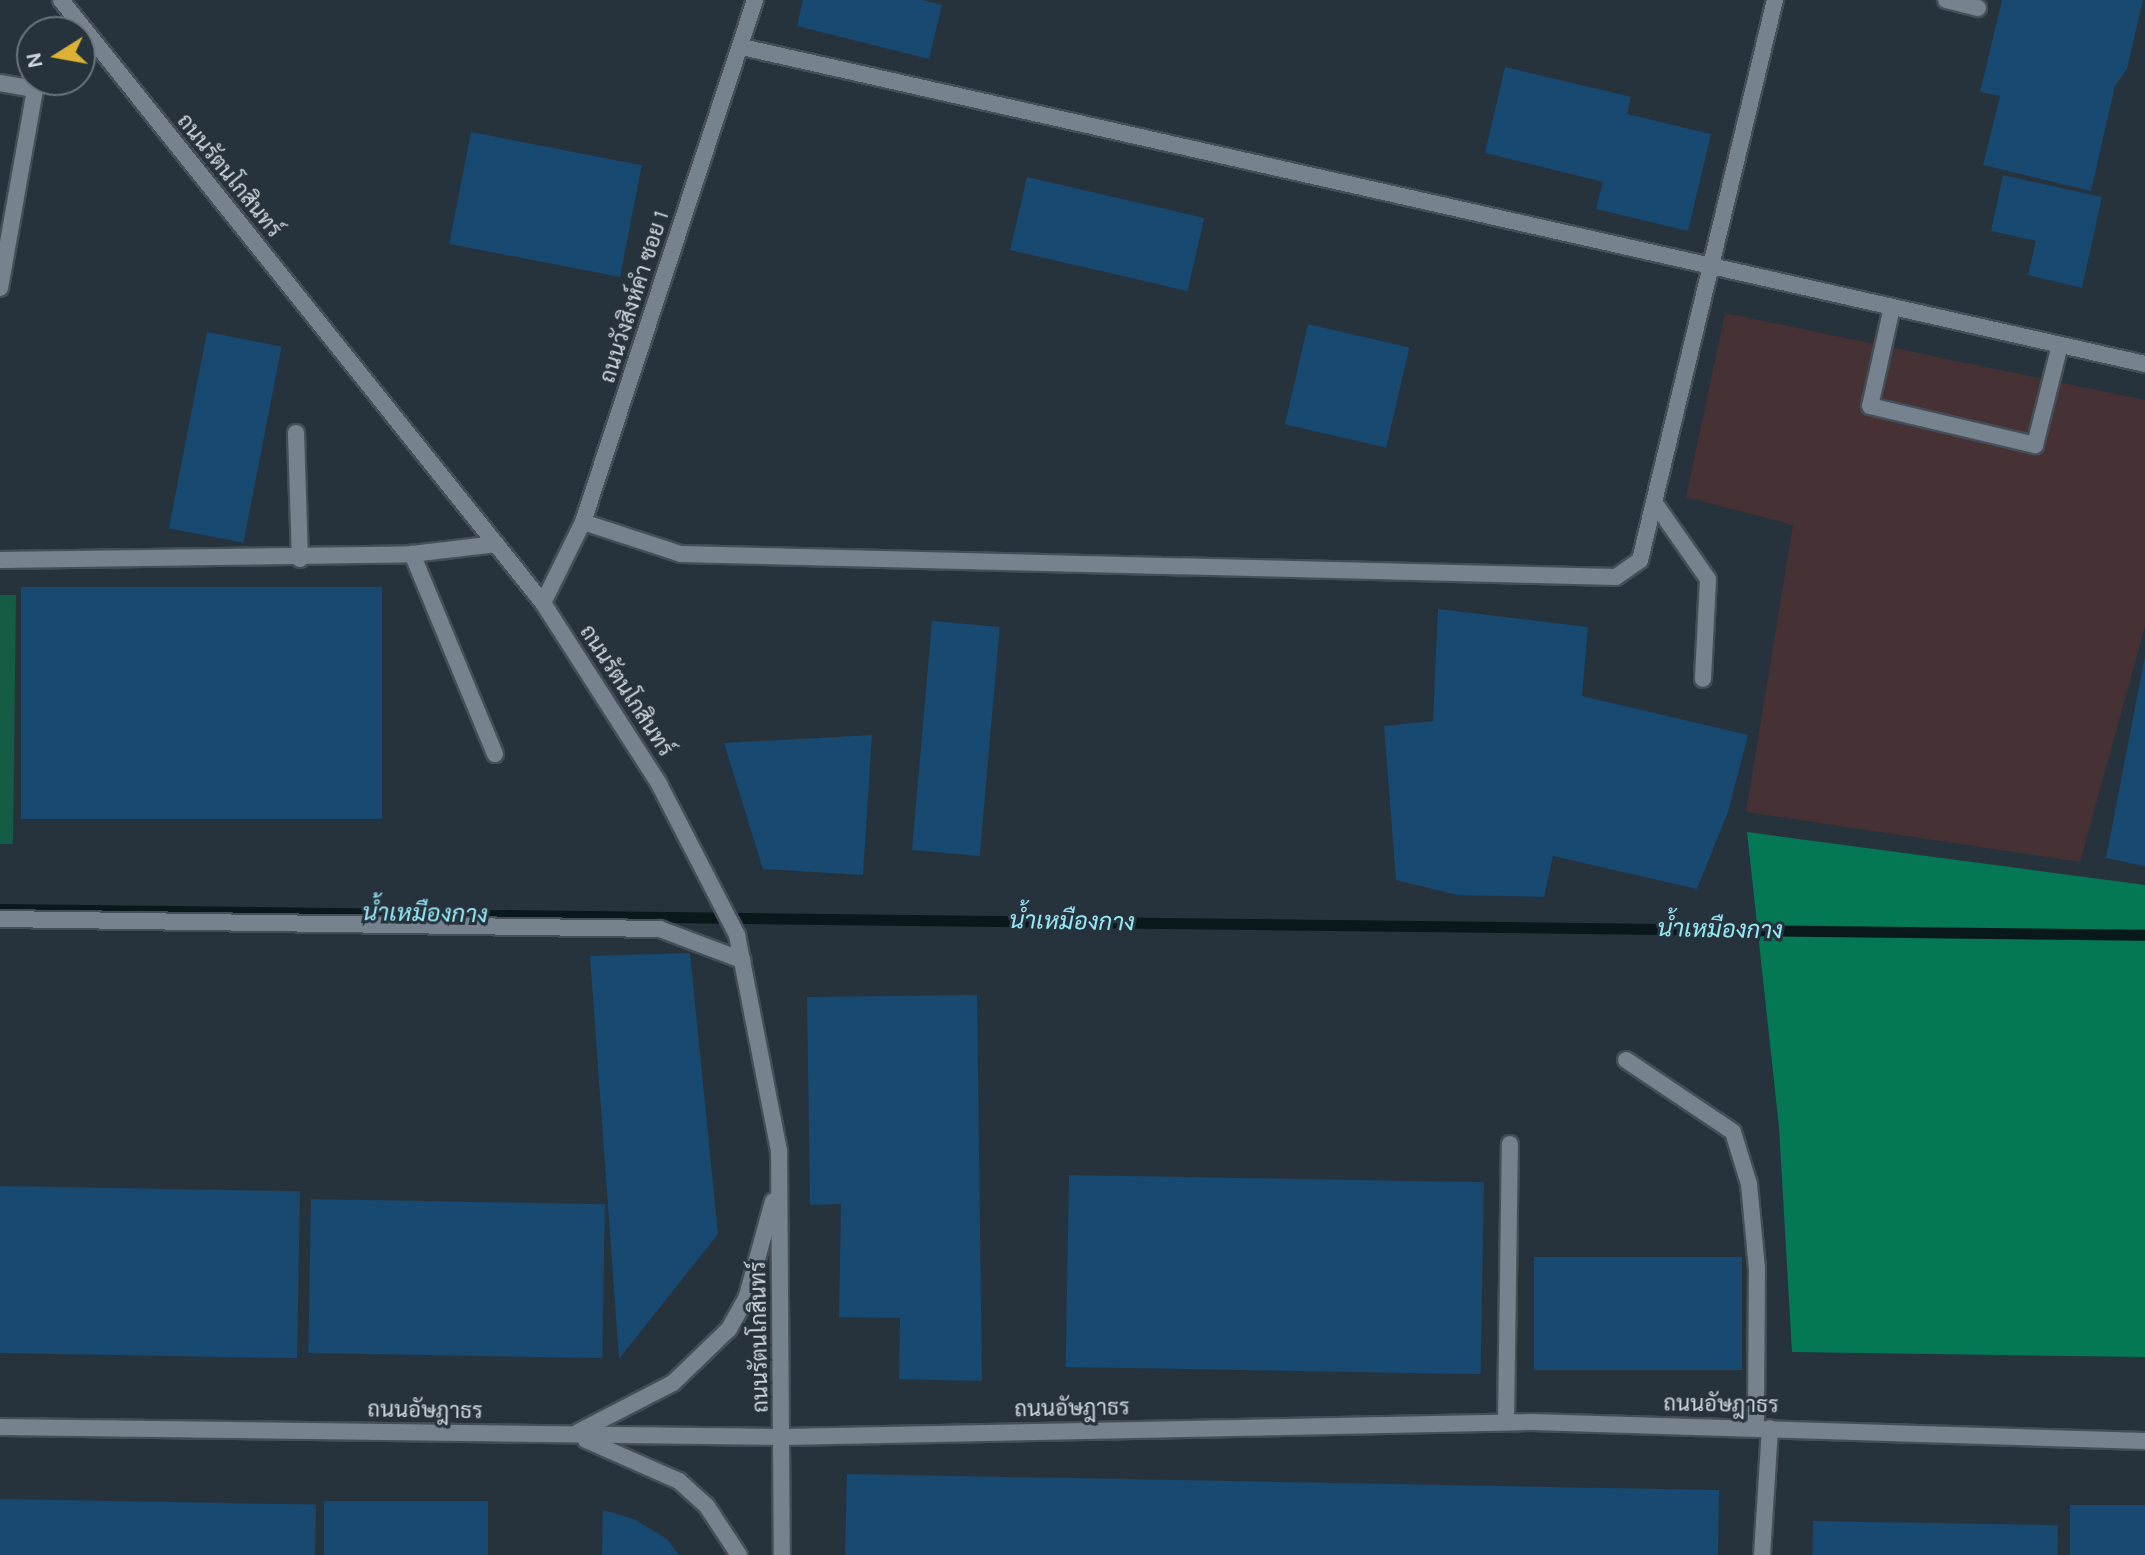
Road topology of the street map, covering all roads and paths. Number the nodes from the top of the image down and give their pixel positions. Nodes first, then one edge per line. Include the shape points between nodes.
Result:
1 (755, 0) edge
2 (1775, 0) edge
3 (1946, 0) edge
4 (1978, 8) dead end
5 (742, 47) junction
6 (96, 56) edge
7 (38, 96) edge
8 (1710, 266) junction
9 (0, 288) edge
10 (1892, 307) junction
11 (2060, 345) junction
12 (2145, 364) edge
13 (296, 433) dead end
14 (1654, 502) junction
15 (583, 522) junction
16 (496, 544) junction
17 (412, 554) junction
18 (300, 559) junction
19 (0, 560) edge
20 (543, 603) junction
21 (1703, 679) dead end
22 (495, 754) dead end
23 (0, 919) edge
24 (742, 960) junction
25 (1626, 1060) dead end
26 (1510, 1144) dead end
27 (780, 1172) junction
28 (1506, 1422) junction
29 (0, 1427) edge
30 (1763, 1428) junction
31 (571, 1435) junction
32 (783, 1437) junction
33 (2145, 1441) edge
34 (739, 1555) edge
35 (782, 1555) edge
36 (1762, 1555) edge

1 - 5 street, ถนนวังสิงห์คำ ซอย 1
2 - 8 street
3 - 4 street
5 - 8 street
5 - 15 street, ถนนวังสิงห์คำ ซอย 1
6 - 16 street, ถนนรัตนโกสินทร์
7 - 9 street
8 - 10 street
8 - 14 street
10 - 11 street
10 - 11 street via 1870,406 2035,445
11 - 12 street
13 - 18 street
14 - 15 street via 1640,560 1616,577 681,554
14 - 21 street via 1708,579
15 - 20 street, ถนนวังสิงห์คำ ซอย 1
16 - 17 street
16 - 20 street, ถนนรัตนโกสินทร์
17 - 18 street
17 - 22 street
18 - 19 street
20 - 24 street, ถนนรัตนโกสินทร์ via 666,797 737,935
23 - 24 street via 660,929
24 - 27 street, ถนนรัตนโกสินทร์
25 - 30 street via 1733,1132 1749,1184
26 - 28 street
27 - 31 street via 747,1296 729,1329 673,1383
27 - 32 street, ถนนรัตนโกสินทร์
28 - 30 street, ถนนอัษฎาธร
28 - 32 street, ถนนอัษฎาธร
29 - 31 street, ถนนอัษฎาธร
30 - 33 street, ถนนอัษฎาธร
30 - 36 street
31 - 32 street, ถนนอัษฎาธร
31 - 34 street via 679,1481 706,1505
32 - 35 street, ถนนรัตนโกสินทร์

